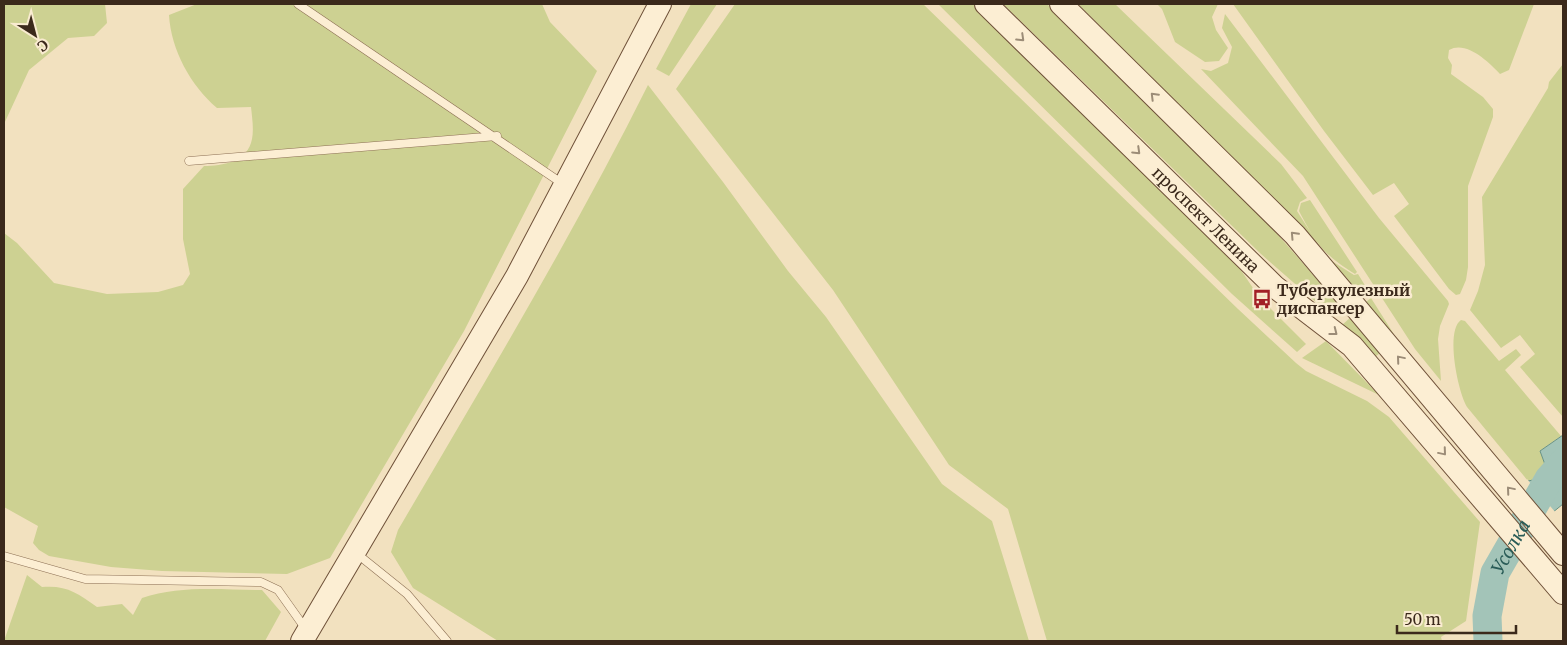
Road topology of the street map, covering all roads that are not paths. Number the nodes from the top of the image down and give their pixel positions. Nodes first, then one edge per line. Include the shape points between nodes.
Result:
1 (298, 4) edge
2 (660, 4) edge
3 (986, 4) edge
4 (1061, 4) edge
5 (496, 136) junction
6 (189, 161) dead end
7 (565, 185) junction
8 (356, 553) junction
9 (1563, 554) edge
10 (4, 556) edge
11 (1561, 590) edge
12 (305, 636) edge
13 (447, 641) edge

1 - 5 lane
2 - 7 street
3 -> 11 street, проспект Ленина via 1275,287 1352,346
9 -> 4 street via 1295,235
5 - 6 lane
5 - 7 lane
7 - 8 street via 517,276
8 - 12 street
8 - 13 lane via 407,594
10 - 12 lane via 85,579 261,582 278,590

